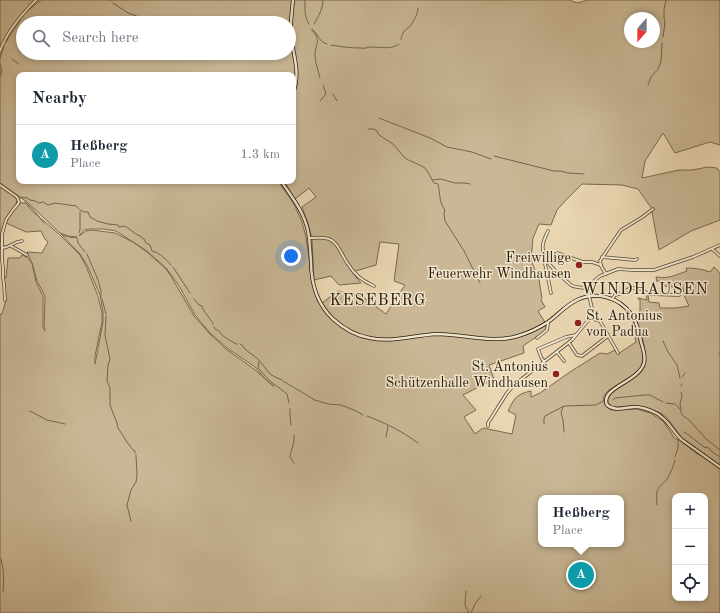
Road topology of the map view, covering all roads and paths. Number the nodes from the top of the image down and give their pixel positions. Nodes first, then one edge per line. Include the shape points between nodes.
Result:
1 (36, 0) edge
2 (293, 0) edge
3 (22, 16) edge
4 (291, 16) edge
5 (16, 23) edge
6 (0, 51) edge
7 (295, 60) edge
8 (296, 86) edge
9 (283, 184) edge
10 (0, 185) edge
11 (653, 209) dead end
12 (548, 231) dead end
13 (310, 238) junction
14 (22, 241) dead end
15 (720, 245) edge
16 (11, 246) junction
17 (2, 248) junction
18 (712, 249) junction
19 (27, 255) dead end
20 (545, 256) junction
21 (720, 256) edge
22 (602, 257) junction
23 (637, 259) dead end
24 (548, 261) junction
25 (601, 266) junction
26 (606, 274) junction
27 (1, 279) edge
28 (374, 286) dead end
29 (590, 288) junction
30 (551, 293) dead end
31 (679, 295) dead end
32 (589, 296) junction
33 (612, 299) junction
34 (5, 300) dead end
35 (590, 318) junction
36 (548, 322) junction
37 (577, 334) junction
38 (608, 336) junction
39 (537, 338) dead end
40 (569, 343) junction
41 (557, 352) junction
42 (618, 353) dead end
43 (564, 361) dead end
44 (544, 362) junction
45 (488, 426) dead end
46 (720, 467) edge

1 - 3 street
2 - 4 main road
5 - 6 street
7 - 8 main road
9 - 13 main road via 302,212
10 - 17 street via 19,202 6,220
11 - 22 street via 621,230
12 - 20 street via 543,243
13 - 28 street via 331,240 356,274
13 - 36 main road via 312,281 319,300 336,322 364,337 389,340 444,334 497,339 518,336
14 - 16 street
15 - 18 street
16 - 17 street
16 - 19 street
17 - 27 street
18 - 21 street
18 - 26 street via 654,270 618,269
20 - 24 street
20 - 25 street via 556,253
22 - 23 street
22 - 25 street
24 - 29 street via 573,287
24 - 30 street via 545,264
25 - 26 street
26 - 29 street via 594,281
27 - 34 street via 4,284
29 - 32 street
31 - 33 street via 648,294 642,289 630,288
32 - 33 main road
32 - 35 street via 593,312
32 - 36 main road via 576,300
33 - 46 main road via 625,307 635,320 644,359 639,372 608,393 607,405 613,408 637,407 658,414 682,440
35 - 37 street
35 - 38 street via 600,321
36 - 39 street via 547,330
37 - 40 street
37 - 44 street via 538,349
38 - 40 street via 582,356 577,356
38 - 42 street
40 - 41 street
41 - 43 street
41 - 44 street
44 - 45 street via 507,393

